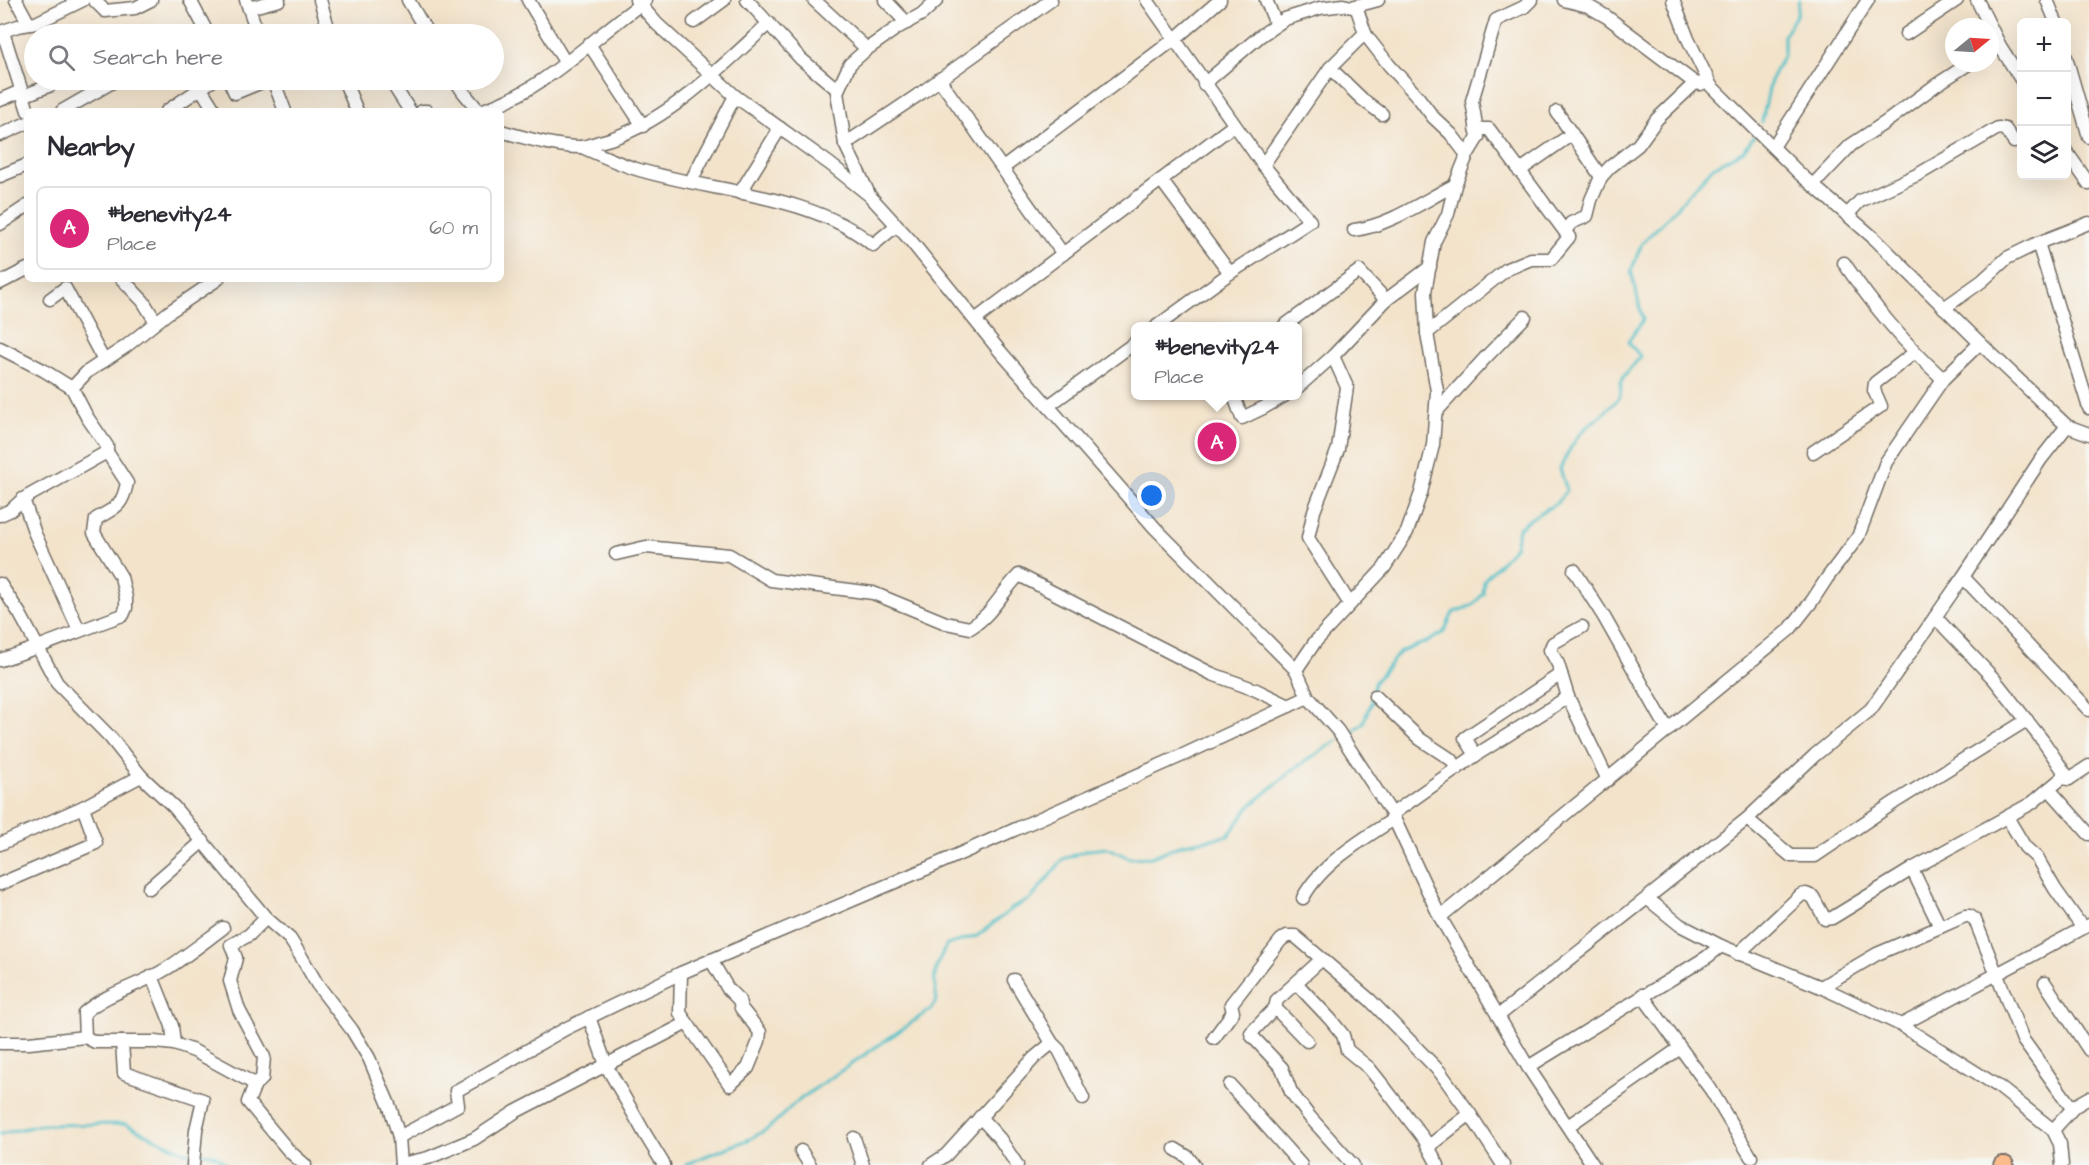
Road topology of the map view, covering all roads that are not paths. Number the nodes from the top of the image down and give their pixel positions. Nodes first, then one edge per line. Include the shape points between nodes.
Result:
1 (16, 0) edge
2 (83, 0) edge
3 (94, 0) edge
4 (151, 0) edge
5 (190, 0) edge
6 (279, 0) edge
7 (320, 0) edge
8 (408, 0) edge
9 (528, 0) edge
10 (724, 0) edge
11 (747, 0) edge
12 (814, 0) edge
13 (885, 0) edge
14 (937, 0) edge
15 (1051, 0) edge
16 (1147, 0) edge
17 (1266, 0) edge
18 (1378, 0) edge
19 (1531, 0) edge
20 (1569, 0) edge
21 (1673, 0) edge
22 (1868, 0) edge
23 (1957, 0) edge
24 (1977, 0) edge
25 (2047, 0) edge
26 (641, 1) edge
27 (1217, 1) edge
28 (1593, 3) edge
29 (247, 4) edge
30 (1356, 6) junction
31 (2054, 18) edge
32 (694, 22) dead end
33 (769, 23) junction
34 (29, 24) joint
35 (199, 24) edge
36 (251, 24) edge
37 (329, 24) edge
38 (422, 24) edge
39 (907, 24) junction
40 (1276, 24) junction
41 (24, 25) edge
42 (2, 32) edge
43 (1365, 33) junction
44 (1906, 34) dead end
45 (1176, 38) junction
46 (589, 44) junction
47 (867, 49) junction
48 (565, 62) junction
49 (1330, 68) junction
50 (1956, 72) edge
51 (2071, 72) edge
52 (2017, 73) edge
53 (712, 76) junction
54 (939, 79) junction
55 (1695, 83) junction
56 (1204, 84) junction
57 (1711, 86) junction
58 (33, 90) edge
59 (196, 90) edge
60 (202, 90) edge
61 (277, 90) edge
62 (348, 90) edge
63 (396, 90) edge
64 (462, 90) edge
65 (838, 90) junction
66 (97, 91) edge
67 (22, 93) junction
68 (735, 96) junction
69 (0, 100) edge
70 (27, 108) edge
71 (67, 108) edge
72 (171, 108) edge
73 (213, 108) edge
74 (284, 108) edge
75 (356, 108) edge
76 (408, 108) edge
77 (476, 108) edge
78 (488, 108) edge
79 (1557, 112) dead end
80 (1382, 114) dead end
81 (24, 124) edge
82 (1234, 125) junction
83 (643, 126) junction
84 (780, 128) junction
85 (1476, 129) junction
86 (504, 132) edge
87 (1572, 134) junction
88 (0, 135) edge
89 (2089, 137) edge
90 (2017, 141) edge
91 (844, 144) junction
92 (582, 147) junction
93 (1773, 147) junction
94 (1467, 155) junction
95 (2071, 157) edge
96 (1263, 165) junction
97 (24, 166) edge
98 (1003, 168) junction
99 (1519, 171) junction
100 (0, 176) edge
101 (1601, 177) junction
102 (1161, 180) junction
103 (692, 181) junction
104 (2089, 184) edge
105 (1455, 185) junction
106 (1813, 185) junction
107 (740, 193) junction
108 (869, 195) junction
109 (24, 208) edge
110 (1847, 215) junction
111 (2089, 223) edge
112 (0, 224) edge
113 (897, 225) junction
114 (1354, 230) dead end
115 (1565, 231) junction
116 (2038, 243) junction
117 (1063, 254) junction
118 (1844, 263) dead end
119 (1430, 267) junction
120 (24, 270) edge
121 (1230, 273) junction
122 (125, 282) edge
123 (214, 282) edge
124 (0, 283) edge
125 (50, 300) dead end
126 (1386, 300) junction
127 (1944, 308) junction
128 (1525, 317) dead end
129 (975, 320) junction
130 (156, 322) junction
131 (1164, 322) edge
132 (1291, 322) edge
133 (1427, 333) junction
134 (1980, 343) junction
135 (1131, 346) edge
136 (0, 348) edge
137 (1914, 353) junction
138 (1333, 356) junction
139 (104, 361) junction
140 (1943, 379) junction
141 (1302, 383) edge
142 (72, 388) junction
143 (1235, 400) edge
144 (1277, 400) edge
145 (1048, 406) junction
146 (2089, 408) edge
147 (1436, 412) junction
148 (2067, 426) junction
149 (2089, 434) edge
150 (107, 452) junction
151 (1813, 452) dead end
152 (24, 499) junction
153 (5, 512) edge
154 (35, 534) junction
155 (616, 554) dead end
156 (1574, 570) dead end
157 (1963, 577) junction
158 (0, 584) edge
159 (1350, 604) junction
160 (1935, 617) junction
161 (1582, 627) dead end
162 (79, 630) junction
163 (37, 649) junction
164 (0, 660) edge
165 (1296, 669) junction
166 (1561, 674) junction
167 (1375, 696) dead end
168 (1308, 697) junction
169 (1568, 697) junction
170 (1288, 706) junction
171 (2089, 710) edge
172 (2027, 720) junction
173 (1668, 730) junction
174 (1476, 755) junction
175 (2089, 766) edge
176 (1457, 770) junction
177 (141, 776) junction
178 (2069, 779) junction
179 (1608, 780) junction
180 (2049, 789) junction
181 (83, 807) junction
182 (1393, 816) junction
183 (2007, 817) junction
184 (1747, 819) junction
185 (2087, 828) edge
186 (203, 841) junction
187 (0, 844) edge
188 (1912, 869) junction
189 (0, 884) edge
190 (149, 888) dead end
191 (1303, 898) dead end
192 (1648, 899) junction
193 (1440, 917) junction
194 (266, 918) junction
195 (2086, 926) edge
196 (1940, 927) junction
197 (223, 928) dead end
198 (1721, 946) junction
199 (1738, 954) junction
200 (1322, 959) junction
201 (711, 960) junction
202 (1997, 972) junction
203 (681, 973) junction
204 (152, 976) junction
205 (1014, 980) dead end
206 (2046, 983) dead end
207 (1297, 984) junction
208 (1821, 987) junction
209 (1642, 995) junction
210 (1275, 1008) junction
211 (1498, 1016) junction
212 (589, 1017) junction
213 (687, 1023) junction
214 (1901, 1025) junction
215 (85, 1036) junction
216 (1214, 1038) dead end
217 (1307, 1041) dead end
218 (122, 1042) junction
219 (0, 1043) edge
220 (1052, 1043) junction
221 (174, 1044) junction
222 (1680, 1048) junction
223 (2089, 1050) edge
224 (606, 1065) junction
225 (1528, 1067) junction
226 (255, 1084) junction
227 (1230, 1085) dead end
228 (1083, 1098) dead end
229 (2089, 1098) edge
230 (2075, 1106) junction
231 (1470, 1114) junction
232 (980, 1117) junction
233 (1568, 1126) junction
234 (2053, 1130) junction
235 (399, 1137) junction
236 (854, 1138) dead end
237 (1429, 1146) junction
238 (1176, 1149) dead end
239 (801, 1150) dead end
240 (1752, 1157) dead end
241 (401, 1164) edge
242 (193, 1165) edge
243 (305, 1165) edge
244 (664, 1165) edge
245 (810, 1165) edge
246 (862, 1165) edge
247 (931, 1165) edge
248 (1017, 1165) edge
249 (1194, 1165) edge
250 (1301, 1165) edge
251 (1353, 1165) edge
252 (1438, 1165) edge
253 (1503, 1165) edge
254 (1593, 1165) edge
255 (2062, 1165) edge

1 - 34 street
2 - 34 street
3 - 4 street via 105,11 135,8
5 - 35 street
6 - 29 street
7 - 37 street
8 - 38 street
9 - 48 street
10 - 32 street
11 - 33 street
12 - 47 street
13 - 39 street
14 - 39 street
15 - 54 street
16 - 45 street
17 - 40 street
18 - 30 street
19 - 85 street via 1496,20 1472,101
20 - 28 street
21 - 57 street
22 - 93 street
23 - 44 street
24 - 52 street
25 - 31 street
26 - 46 street
26 - 53 street via 657,24
27 - 45 street
28 - 55 street
29 - 36 street
30 - 40 street via 1320,8
30 - 43 street
33 - 53 street
33 - 65 street via 801,59
39 - 47 street
40 - 56 street
41 - 42 street
42 - 67 street
43 - 49 street
43 - 94 street
45 - 56 street
45 - 98 street
46 - 48 street
46 - 83 street
47 - 65 street via 850,64
48 - 78 street via 530,88
49 - 80 street
49 - 96 street
50 - 106 street via 1851,145
51 - 89 street
53 - 68 street
53 - 83 street
54 - 91 street
54 - 98 street
55 - 57 street
55 - 101 street via 1657,119 1638,145
56 - 82 street
57 - 93 street
58 - 67 street
59 - 72 street
60 - 73 street
61 - 74 street
62 - 75 street
63 - 76 street
64 - 77 street
65 - 91 street
66 - 71 street
67 - 69 street
67 - 70 street
68 - 84 street
68 - 103 street
79 - 87 street
81 - 88 street
82 - 96 street
82 - 102 street
83 - 92 street via 620,138
84 - 107 street
84 - 108 street
85 - 94 street via 1478,137
85 - 99 street via 1489,129
86 - 92 street
87 - 99 street
87 - 101 street
90 - 110 street via 1998,128 1919,174 1860,201
91 - 108 street
92 - 103 street via 633,168
93 - 106 street
94 - 105 street
95 - 104 street
96 - 121 street via 1310,220
97 - 100 street
98 - 117 street
99 - 115 street
101 - 115 street via 1587,216 1571,223
102 - 117 street
102 - 121 street
103 - 107 street
105 - 114 street via 1390,219
105 - 119 street via 1448,214 1434,242
106 - 110 street
107 - 113 street via 818,215 873,245
108 - 113 street
109 - 112 street
110 - 127 street
111 - 116 street
113 - 129 street
115 - 133 street via 1569,237 1551,259 1531,259 1507,269
116 - 127 street via 2007,258
116 - 146 street
117 - 129 street
118 - 137 street
119 - 126 street
119 - 133 street via 1425,292
120 - 124 street
121 - 131 street
122 - 130 street
123 - 130 street
125 - 139 street via 65,288
126 - 132 street via 1359,272
126 - 138 street
127 - 134 street
128 - 147 street
129 - 145 street
130 - 139 street
133 - 147 street via 1437,391
134 - 140 street
134 - 148 street
135 - 145 street
136 - 142 street
137 - 140 street
137 - 151 street via 1875,383 1881,406
138 - 141 street
138 - 159 street via 1347,387 1338,449 1308,537
139 - 142 street
140 - 173 street via 1886,462 1858,537 1812,601 1790,628
142 - 150 street
143 - 144 street via 1242,418
145 - 165 street via 1183,558
147 - 159 street via 1433,445 1407,532 1384,568
148 - 149 street
148 - 157 street
150 - 152 street
150 - 162 street via 128,483 124,499 96,519 94,533 121,577 126,608 123,615
152 - 153 street
152 - 154 street
153 - 154 street
154 - 162 street
155 - 170 street via 646,547 729,555 771,580 873,593 946,623 970,628 984,620 1019,575 1212,674
156 - 173 street
157 - 160 street
157 - 171 street
158 - 163 street
159 - 165 street
160 - 172 street
160 - 184 street via 1871,709
161 - 166 street via 1553,643 1551,648
162 - 163 street
163 - 164 street
163 - 177 street via 57,683 110,737
165 - 168 street
166 - 169 street
166 - 174 street via 1465,738
167 - 176 street via 1420,739 1452,760
168 - 170 street
168 - 182 street via 1338,731
169 - 174 street
169 - 179 street
170 - 201 street via 928,868
172 - 178 street
172 - 184 street via 1815,856 1791,856
173 - 179 street
174 - 176 street
175 - 178 street
176 - 182 street
177 - 181 street
177 - 186 street
178 - 180 street via 2062,778
179 - 193 street
180 - 183 street
180 - 185 street
181 - 187 street
181 - 189 street via 96,843
182 - 191 street via 1348,849
182 - 193 street
183 - 188 street
183 - 195 street via 2055,889
184 - 192 street
186 - 190 street
186 - 194 street
188 - 196 street
188 - 199 street via 1832,918 1825,919 1813,897 1801,895
192 - 198 street via 1680,925
192 - 211 street
193 - 211 street
194 - 226 street via 249,935 231,945 236,958 230,981 238,1010 264,1057 262,1079
194 - 235 street via 290,939 317,984 352,1030 369,1058
195 - 202 street
196 - 202 street via 1970,916
196 - 208 street via 1877,954
197 - 204 street
198 - 199 street
198 - 209 street
199 - 208 street
200 - 207 street
200 - 216 street via 1295,936 1281,940 1231,1004 1233,1011
200 - 231 street via 1370,1000 1440,1072
201 - 203 street
201 - 213 street via 760,1032 748,1068 730,1085
202 - 214 street
202 - 230 street via 2023,1040 2069,1104
203 - 212 street
203 - 213 street via 680,1013
204 - 215 street via 110,995 84,1013
204 - 221 street via 172,1026
205 - 220 street
206 - 223 street
207 - 210 street via 1277,1000
207 - 237 street via 1330,1018 1347,1050 1369,1068
208 - 214 street
209 - 222 street
209 - 225 street
210 - 217 street
210 - 251 street via 1252,1036 1282,1068 1291,1092 1309,1116
211 - 225 street
212 - 224 street
212 - 235 street via 456,1091 458,1105
213 - 224 street
214 - 234 street via 1999,1087
215 - 218 street via 95,1042
215 - 219 street
218 - 221 street
218 - 242 street via 124,1073 203,1100
220 - 228 street
220 - 232 street
221 - 226 street
222 - 233 street
222 - 240 street
224 - 241 street via 516,1112 474,1139 428,1158
224 - 244 street
225 - 233 street
226 - 243 street via 248,1102
227 - 250 street
229 - 230 street
230 - 234 street
231 - 237 street
231 - 253 street
232 - 247 street via 946,1155
232 - 248 street
233 - 254 street
234 - 255 street via 2060,1144
235 - 241 street
236 - 246 street
237 - 252 street
238 - 249 street
239 - 245 street

